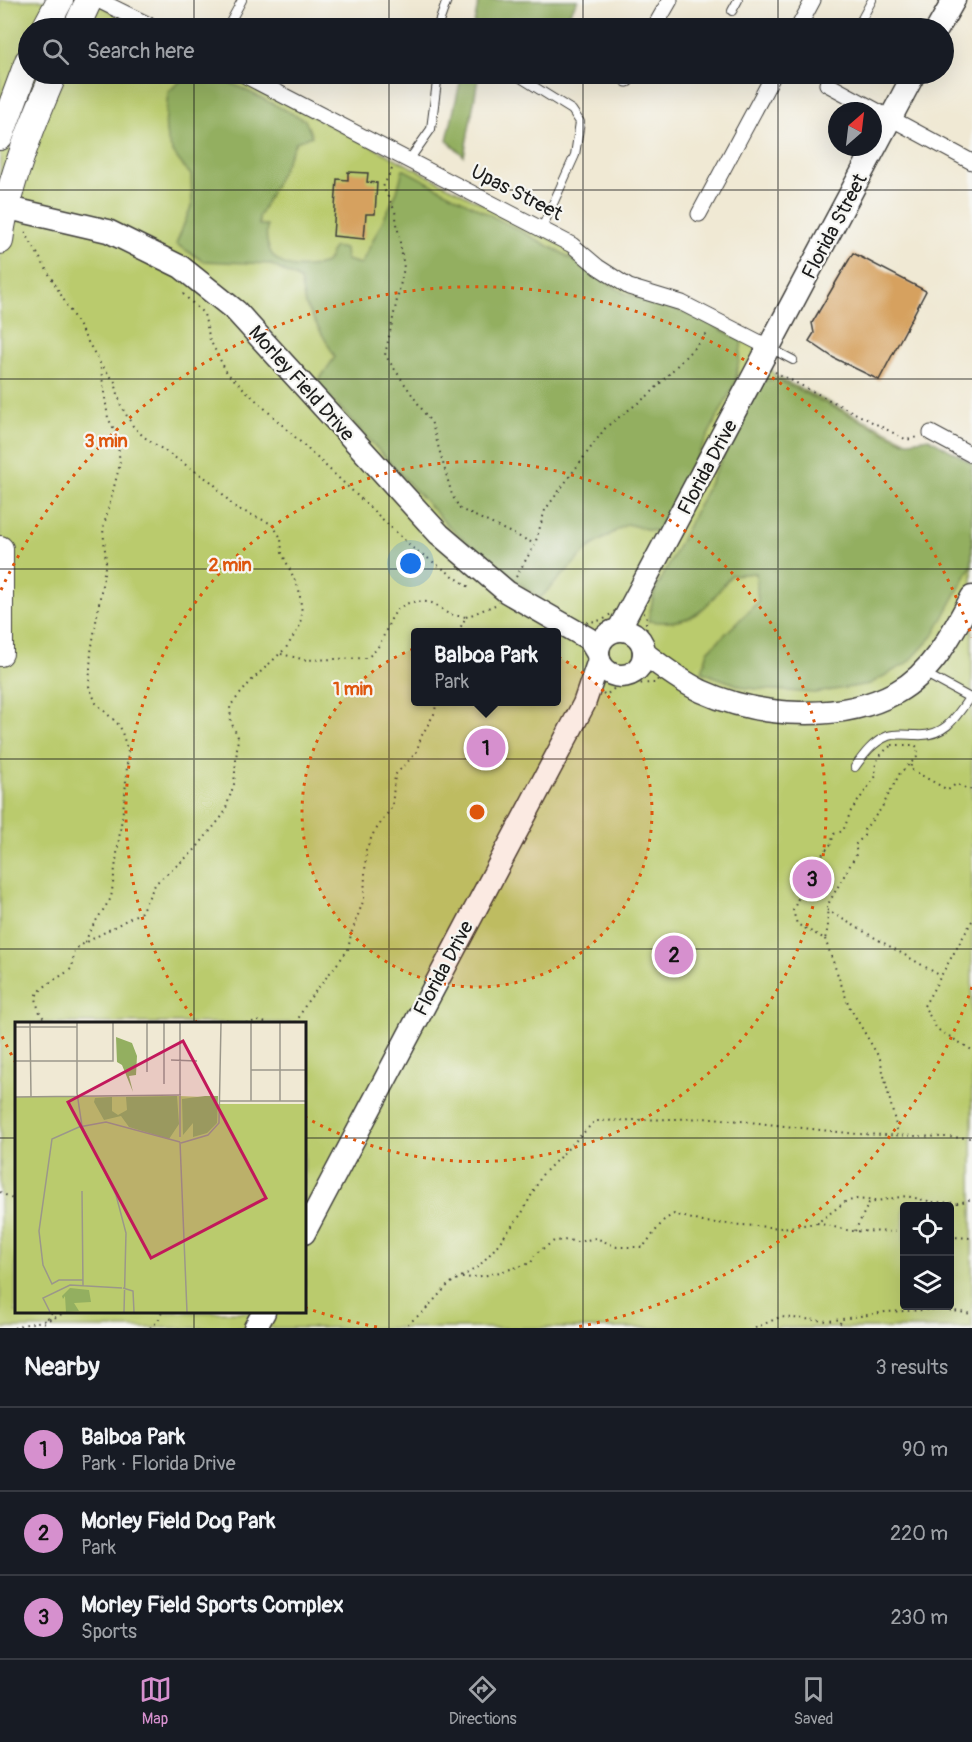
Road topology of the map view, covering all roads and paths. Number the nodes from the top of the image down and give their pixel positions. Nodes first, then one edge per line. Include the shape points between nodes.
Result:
1 (60, 0) edge
2 (89, 0) edge
3 (98, 0) edge
4 (242, 0) edge
5 (447, 0) edge
6 (670, 0) edge
7 (738, 0) edge
8 (813, 0) edge
9 (872, 0) edge
10 (954, 0) edge
11 (732, 11) dead end
12 (50, 18) edge
13 (81, 18) edge
14 (135, 18) edge
15 (232, 18) edge
16 (441, 18) edge
17 (660, 18) edge
18 (803, 18) edge
19 (862, 18) edge
20 (944, 18) edge
21 (20, 84) edge
22 (50, 84) edge
23 (262, 84) edge
24 (437, 84) edge
25 (530, 84) edge
26 (769, 84) edge
27 (837, 84) edge
28 (909, 84) edge
29 (891, 118) junction
30 (0, 137) edge
31 (404, 157) junction
32 (972, 162) edge
33 (3, 207) edge
34 (699, 214) dead end
35 (542, 228) junction
36 (35, 234) dead end
37 (0, 241) edge
38 (176, 287) dead end
39 (712, 316) junction
40 (766, 356) junction
41 (793, 360) dead end
42 (100, 363) junction
43 (931, 433) joint
44 (972, 455) edge
45 (535, 544) junction
46 (0, 549) edge
47 (643, 585) junction
48 (477, 592) dead end
49 (507, 592) junction
50 (972, 597) edge
51 (466, 617) junction
52 (565, 625) junction
53 (461, 628) edge
54 (614, 631) junction
55 (642, 646) junction
56 (0, 653) edge
57 (280, 654) junction
58 (598, 657) junction
59 (922, 671) junction
60 (626, 674) junction
61 (682, 680) junction
62 (656, 683) dead end
63 (606, 695) dead end
64 (970, 698) edge
65 (584, 704) junction
66 (436, 706) edge
67 (912, 763) junction
68 (855, 767) dead end
69 (972, 790) edge
70 (826, 909) junction
71 (972, 921) edge
72 (825, 939) junction
73 (85, 944) junction
74 (941, 976) junction
75 (49, 1022) edge
76 (297, 1022) edge
77 (972, 1050) edge
78 (898, 1135) junction
79 (972, 1138) edge
80 (0, 1192) edge
81 (972, 1199) edge
82 (15, 1200) edge
83 (877, 1201) junction
84 (817, 1223) junction
85 (306, 1229) edge
86 (855, 1231) junction
87 (900, 1232) edge
88 (954, 1237) edge
89 (972, 1238) edge
90 (459, 1278) junction
91 (51, 1313) edge
92 (62, 1313) edge
93 (161, 1313) edge
94 (263, 1313) edge
95 (972, 1314) edge
96 (48, 1319) junction
97 (843, 1319) junction
98 (14, 1328) edge
99 (40, 1328) edge
100 (150, 1328) edge
101 (255, 1328) edge
102 (404, 1328) edge
103 (755, 1328) edge
104 (836, 1328) edge

1 - 12 main road
2 - 13 main road
3 - 14 street
4 - 15 lane
5 - 16 lane
6 - 17 street
7 - 11 lane
8 - 18 street
9 - 19 lane
10 - 20 street
21 - 30 main road
22 - 33 main road
23 - 31 street, Upas Street
24 - 31 lane via 431,129
25 - 35 lane via 572,110 580,122 575,155
26 - 34 street
27 - 29 street
28 - 29 street, Florida Street
29 - 32 street
29 - 40 street, Florida Street
31 - 35 street, Upas Street
31 - 45 path via 383,187 394,211 404,268 385,355 432,424 452,495 460,509
33 - 37 main road
33 - 49 street, Morley Field Drive via 108,231 181,267 236,311 439,534
35 - 39 street, Upas Street via 629,287
36 - 42 path via 24,231
38 - 48 path via 204,314 210,339 227,373 413,548
39 - 40 street, Upas Street
39 - 45 path via 709,333 650,394 606,427 545,510
40 - 41 lane
40 - 43 path via 907,440
40 - 47 street, Florida Drive
42 - 57 path via 116,382 124,413 138,432 213,483 234,507 272,524 277,531 282,553 299,589 302,613 299,628
42 - 73 path via 120,464 103,529 106,561 89,686 96,703 120,726 128,752 111,898
43 - 44 street
45 - 49 path
46 - 56 main road
47 - 54 street, Florida Drive
47 - 55 street, Florida Drive via 636,624
49 - 51 path via 492,608
49 - 52 street, Morley Field Drive
50 - 59 street via 941,651
51 - 53 path
51 - 57 path via 447,613 433,603 415,602 394,613 379,646 366,658 306,660
52 - 54 street, Morley Field Drive
52 - 58 street, Morley Field Drive via 589,639
54 - 55 street via 634,634
54 - 58 street via 598,649
55 - 60 street via 639,668
55 - 61 street
57 - 73 path via 230,706 231,722 238,737 236,768 227,807 219,820 193,852 156,883 141,912
58 - 60 street via 603,668
58 - 65 street, Florida Drive
59 - 61 street via 897,692 864,705 810,713 757,708 703,692
59 - 64 lane
60 - 61 street
60 - 65 street, Florida Drive
62 - 63 path via 620,684
64 - 68 lane via 957,717 939,732 928,736 891,735 872,746
65 - 85 street, Florida Drive
66 - 76 path via 416,753 395,775 392,807 366,850 364,899 348,950 307,1002
67 - 69 path via 910,770 948,790 956,784
67 - 70 path via 900,773 855,845 856,852
67 - 72 path via 918,748 915,745 892,745 880,754 874,766 876,776 851,811 843,831 834,834 816,862 820,881 813,890 799,896 793,911 797,924
70 - 72 path
70 - 74 path
71 - 74 path
72 - 78 path via 849,1006 880,1059
73 - 75 path via 74,953 72,968 51,980 36,996 39,1012
74 - 77 path via 924,1006 937,1029
78 - 79 path
78 - 90 path via 713,1119 595,1121 542,1175 522,1213 492,1252 478,1267
80 - 82 path
81 - 83 path via 933,1202 906,1196
83 - 84 path via 845,1202
83 - 86 path via 870,1203
84 - 86 path
84 - 90 path via 782,1228 703,1222 674,1214 663,1220 643,1247 617,1247 596,1238 555,1241 535,1254 531,1263 488,1277
86 - 87 path
88 - 89 path
90 - 102 path
91 - 96 path
92 - 96 path
93 - 100 path
94 - 101 street
95 - 97 path via 942,1310 886,1312
96 - 98 path
96 - 99 path
97 - 103 path via 780,1317
97 - 104 path

